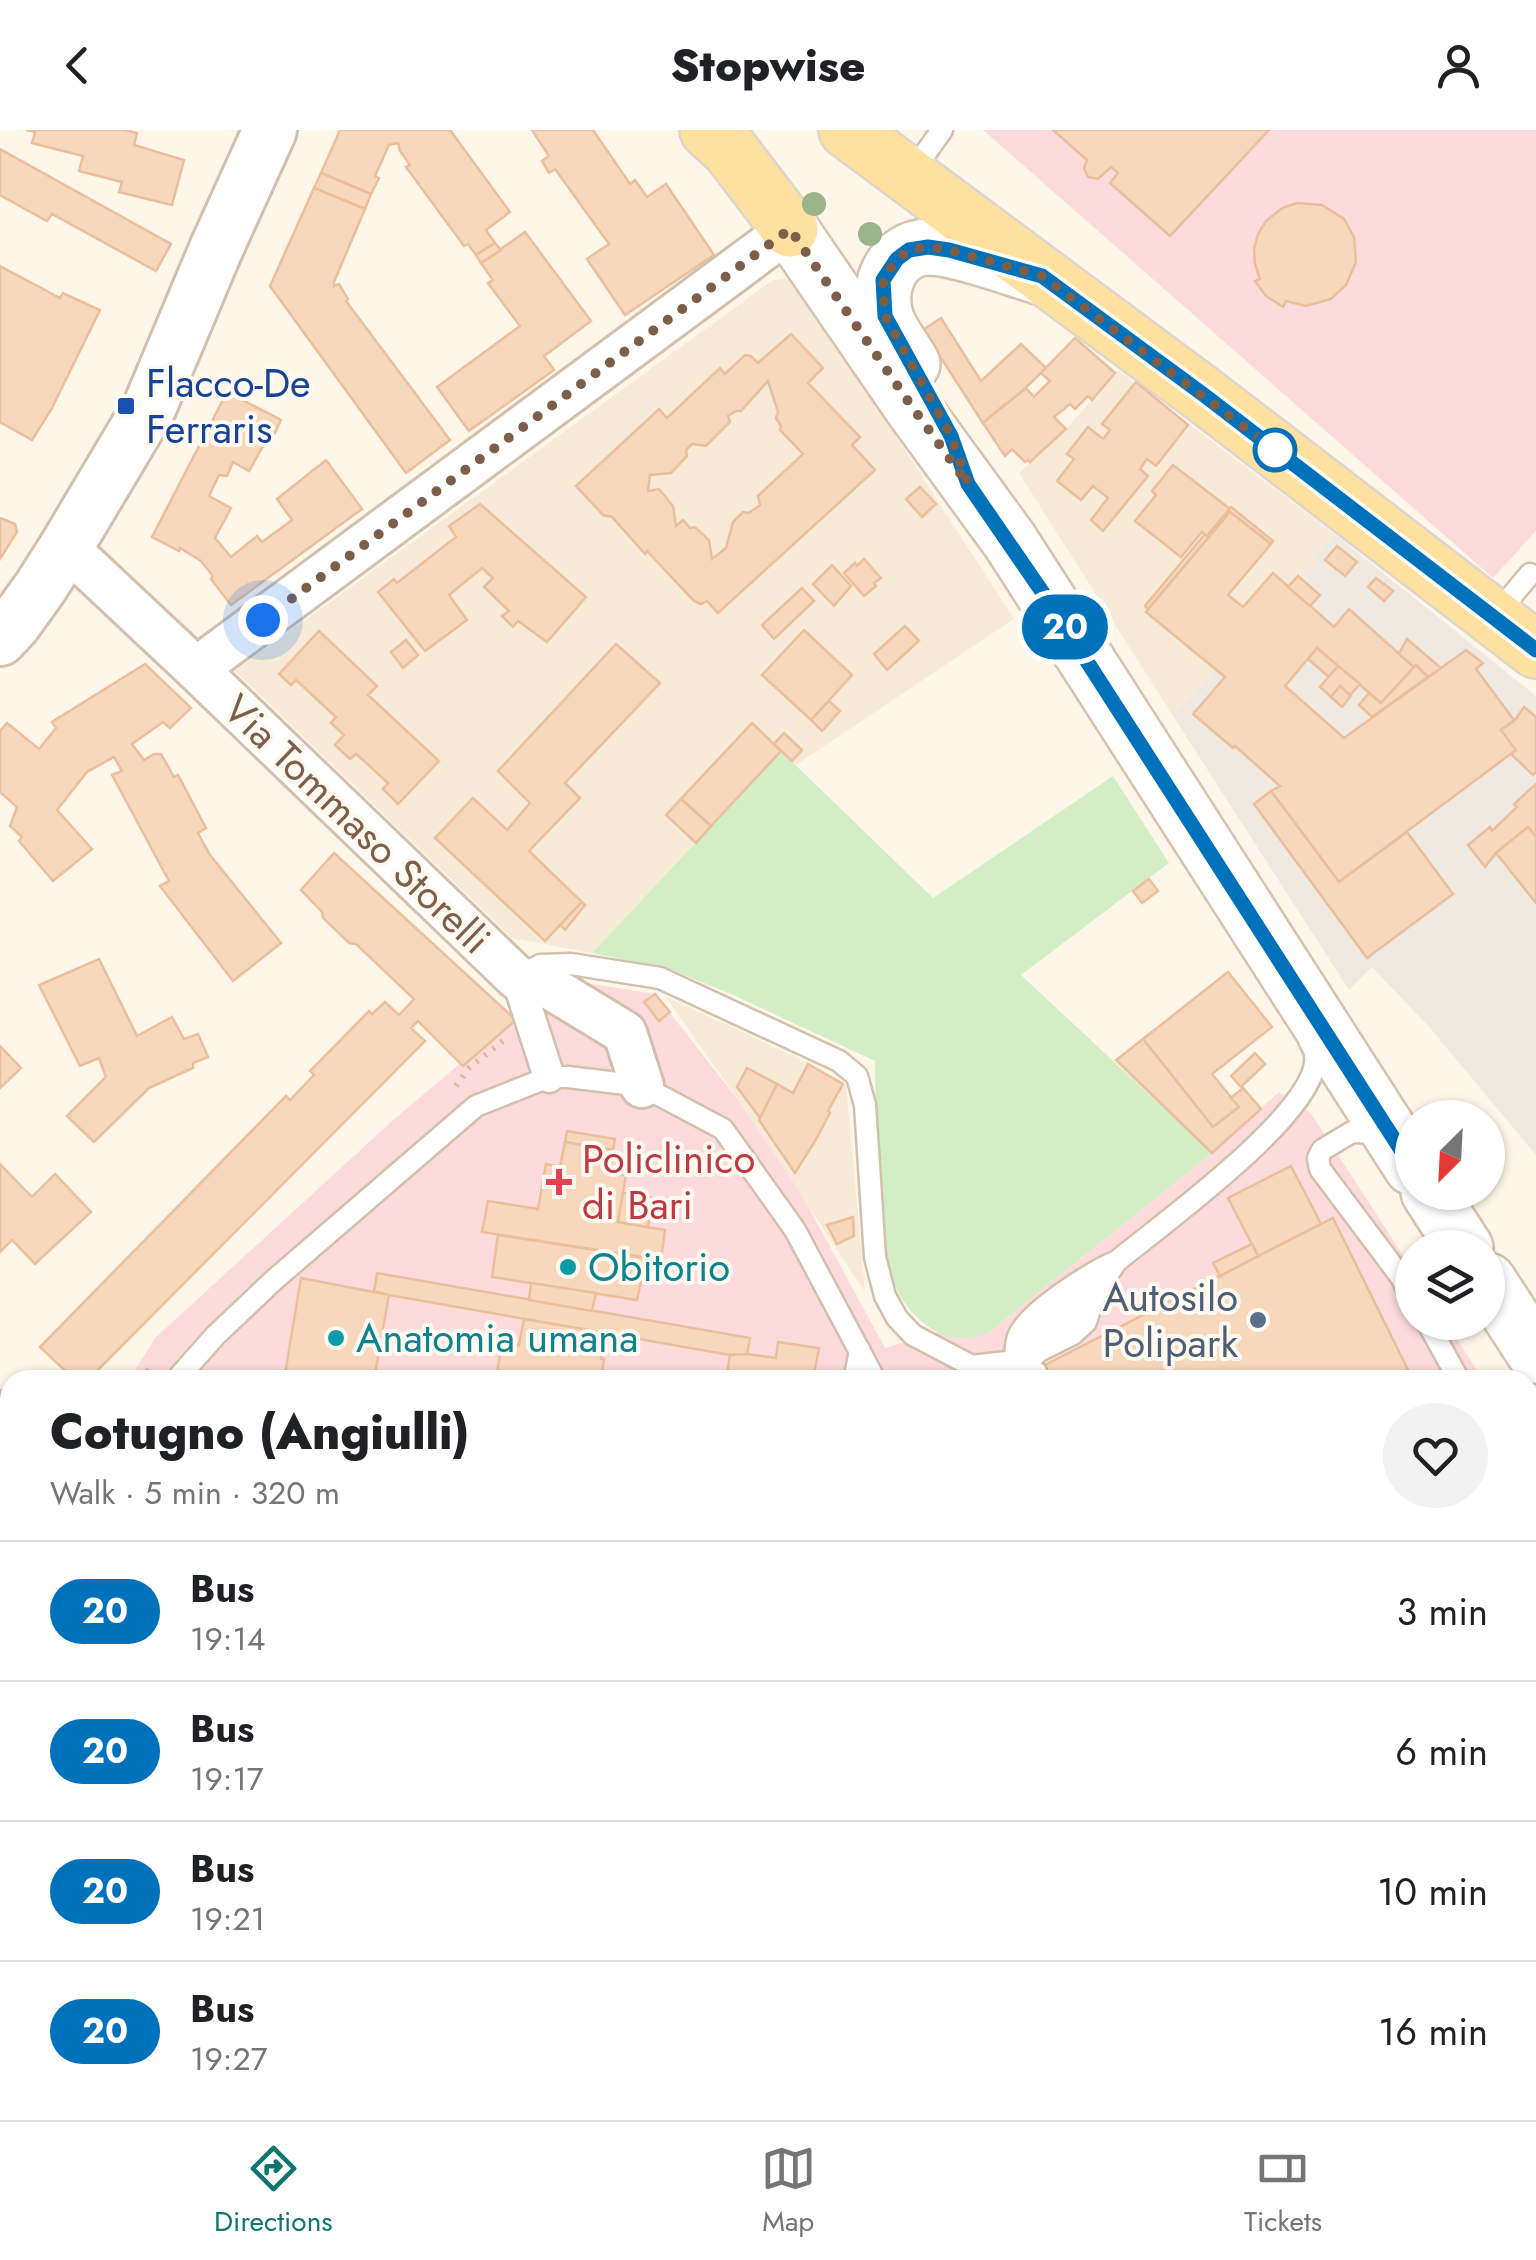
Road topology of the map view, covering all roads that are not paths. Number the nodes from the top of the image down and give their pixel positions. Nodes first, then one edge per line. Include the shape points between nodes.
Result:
1 (270, 130) edge
2 (708, 130) edge
3 (847, 130) edge
4 (942, 130) edge
5 (909, 176) junction
6 (790, 229) junction
7 (1042, 276) junction
8 (968, 484) junction
9 (66, 548) junction
10 (1530, 574) dead end
11 (1493, 617) junction
12 (5, 623) edge
13 (1536, 650) edge
14 (196, 669) junction
15 (1270, 946) junction
16 (517, 978) junction
17 (549, 1076) junction
18 (642, 1086) junction
19 (1395, 1140) edge
20 (1395, 1148) edge
21 (1116, 1261) junction
22 (1395, 1269) edge
23 (1505, 1307) edge
24 (1436, 1340) edge
25 (860, 1350) junction
26 (1536, 1355) edge
27 (1026, 1366) junction
28 (185, 1370) edge
29 (856, 1370) edge
30 (870, 1370) edge
31 (965, 1370) edge
32 (993, 1370) edge
33 (1453, 1370) edge

1 - 9 street via 150,406
2 - 6 main road
3 - 5 main road
4 - 5 lane
5 - 7 main road
6 - 8 main road
6 - 14 street
7 - 8 main road via 928,247 909,250 883,280 885,316 951,436
7 - 11 main road
8 - 15 main road
9 - 12 street
9 - 14 street, Via Tommaso Storelli
10 - 11 lane
11 - 13 main road
14 - 16 street, Via Tommaso Storelli
15 - 19 main road
15 - 21 lane via 1316,1056 1310,1079 1256,1148
16 - 17 street
16 - 18 street, Via Tommaso Storelli via 551,988 625,1033
16 - 31 lane via 540,964 660,978 848,1068 865,1105 874,1256 885,1296 913,1335
17 - 18 lane
17 - 28 lane via 476,1106 274,1280
18 - 25 lane via 723,1129 795,1230
20 - 22 lane via 1352,1132 1318,1158
21 - 27 lane via 1095,1294 1030,1337
21 - 27 lane via 1026,1324 1018,1337
23 - 26 main road
24 - 33 lane
25 - 29 lane
25 - 30 lane
27 - 32 lane

